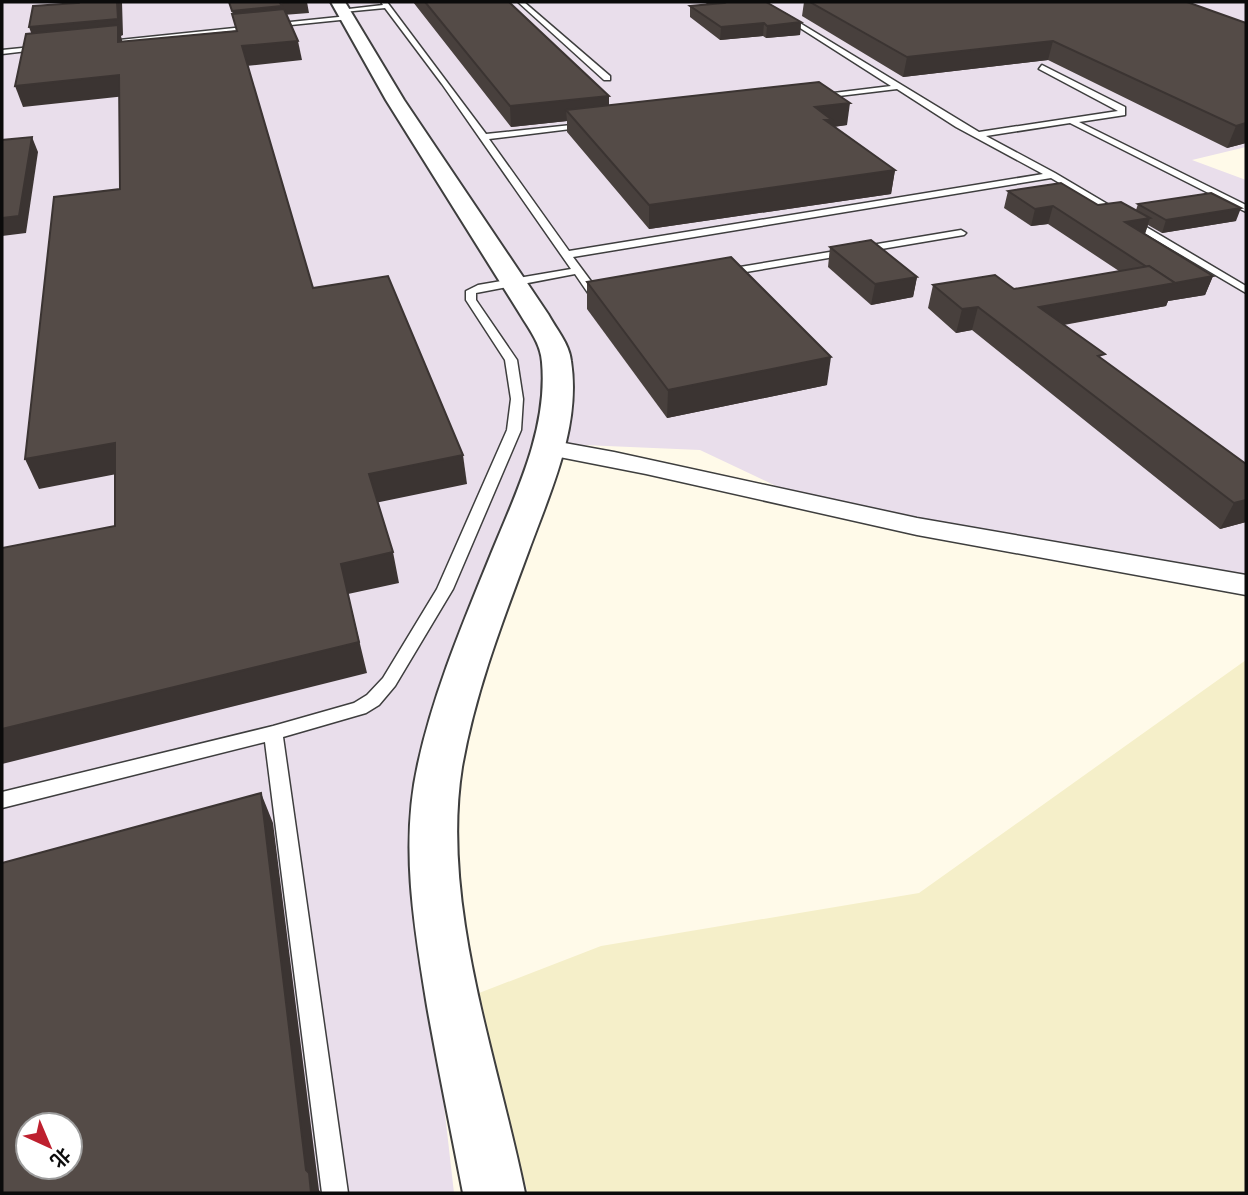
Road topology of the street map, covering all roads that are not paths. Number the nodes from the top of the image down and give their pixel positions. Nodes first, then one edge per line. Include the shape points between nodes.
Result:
1 (521, 2) edge
2 (386, 4) edge
3 (343, 10) edge
4 (782, 14) edge
5 (99, 42) edge
6 (57, 46) edge
7 (2, 52) edge
8 (1042, 66) edge
9 (607, 78) dead end
10 (898, 87) junction
11 (802, 99) edge
12 (1073, 121) junction
13 (594, 124) edge
14 (977, 135) junction
15 (484, 137) junction
16 (1052, 175) junction
17 (1246, 209) edge
18 (961, 233) dead end
19 (566, 255) junction
20 (578, 271) junction
21 (713, 275) edge
22 (512, 282) junction
23 (1246, 290) edge
24 (616, 291) edge
25 (548, 448) junction
26 (1246, 585) edge
27 (273, 733) junction
28 (2, 800) edge
29 (335, 1193) edge
30 (494, 1193) edge

1 - 9 lane
2 - 3 lane
2 - 15 lane
3 - 5 lane
3 - 22 street
4 - 10 lane
6 - 7 lane
8 - 12 lane via 1122,109 1116,116
10 - 11 lane
10 - 14 lane
12 - 14 lane
12 - 17 lane
13 - 15 lane
14 - 16 lane
15 - 19 lane
16 - 19 lane
16 - 23 lane
18 - 21 lane
19 - 20 lane
20 - 22 lane
20 - 24 lane via 592,291
22 - 25 street via 557,360 556,407
22 - 27 lane via 471,291 471,300 510,360 516,410 514,430 444,589 389,682 373,700 360,708
25 - 26 street via 1080,559
25 - 30 street via 461,682 433,807 431,842 438,911
27 - 28 lane
27 - 29 lane

